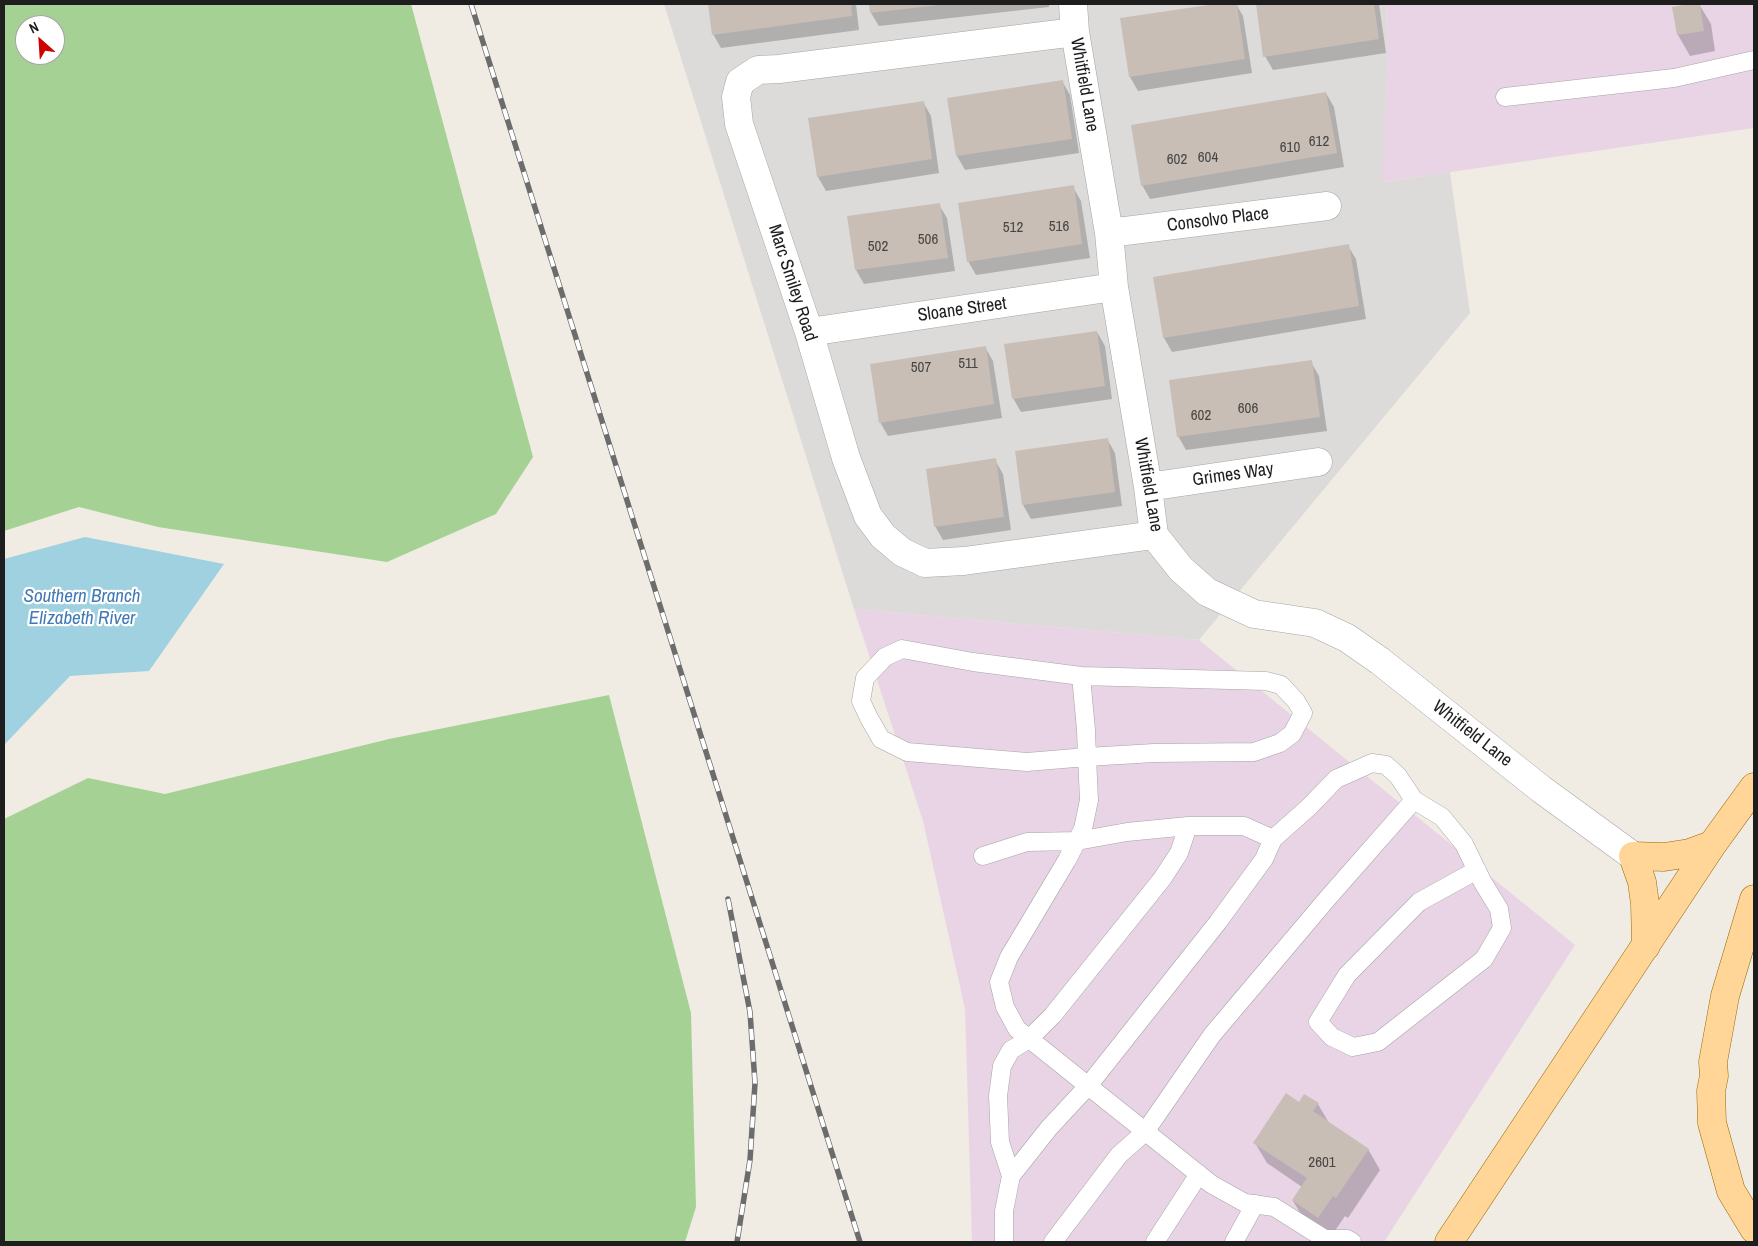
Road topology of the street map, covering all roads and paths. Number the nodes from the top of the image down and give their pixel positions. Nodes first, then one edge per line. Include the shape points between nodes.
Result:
1 (1072, 4) edge
2 (1074, 32) junction
3 (1754, 60) edge
4 (1505, 97) dead end
5 (1327, 206) dead end
6 (1109, 233) junction
7 (1114, 287) junction
8 (809, 332) junction
9 (1318, 462) dead end
10 (1148, 487) junction
11 (1154, 535) junction
12 (1081, 676) junction
13 (1087, 757) junction
14 (1754, 787) edge
15 (1414, 800) junction
16 (1188, 826) junction
17 (1273, 840) junction
18 (1077, 841) junction
19 (1712, 845) junction
20 (983, 856) dead end
21 (1633, 856) junction
22 (1477, 870) junction
23 (1754, 899) edge
24 (1646, 946) junction
25 (1029, 1038) junction
26 (1088, 1086) junction
27 (1145, 1132) junction
28 (1199, 1174) junction
29 (1011, 1176) junction
30 (1254, 1204) junction
31 (1754, 1229) edge
32 (1004, 1242) edge
33 (1053, 1242) edge
34 (1155, 1242) edge
35 (1234, 1242) edge
36 (1352, 1242) edge
37 (1449, 1242) edge

1 - 2 street, Whitfield Lane
2 - 6 street, Whitfield Lane
2 - 8 street, Marc Smiley Road via 758,70 740,82 736,98 739,124
3 - 4 lane via 1674,78
5 - 6 street, Consolvo Place
6 - 7 street, Whitfield Lane
7 - 8 street, Sloane Street
7 - 10 street, Whitfield Lane
8 - 11 street, Marc Smiley Road via 846,458 868,516 883,536 902,552 925,563 964,561
9 - 10 street, Grimes Way
10 - 11 street, Whitfield Lane
11 - 21 street, Whitfield Lane via 1181,569 1207,592 1254,614 1315,623 1347,638
12 - 13 lane
12 - 13 lane via 1266,681 1281,685 1302,713 1292,734 1280,743 1254,752 1154,752
12 - 13 lane via 902,649 885,657 865,678 861,700 881,739 908,752 1027,762
13 - 18 lane via 1089,800
14 - 19 main road
15 - 17 lane via 1392,770 1386,765 1372,763 1336,779
15 - 22 lane via 1442,817 1464,844
15 - 27 lane via 1212,1035
16 - 17 lane via 1244,826
16 - 18 lane
16 - 25 lane via 1162,879 1053,1015
17 - 26 lane via 1264,859 1218,922
18 - 20 lane via 1027,842
18 - 25 lane via 1009,957 999,982 1005,1007 1017,1028
19 - 21 main road via 1664,857
19 - 24 main road
21 - 24 main road via 1642,882
22 - 22 lane via 1499,909 1502,928 1484,959 1378,1042 1353,1047 1332,1037 1318,1022 1347,975 1419,902
23 - 31 main road via 1725,996 1713,1062 1712,1123 1731,1191
24 - 37 main road
25 - 26 lane
25 - 29 lane via 1011,1050 1002,1066 998,1096 1000,1142
26 - 27 lane
26 - 29 lane
27 - 28 lane
27 - 33 lane via 1119,1155
28 - 30 lane via 1245,1203
28 - 34 lane
29 - 32 lane via 1004,1211
30 - 35 lane
30 - 36 lane via 1274,1207 1325,1239

